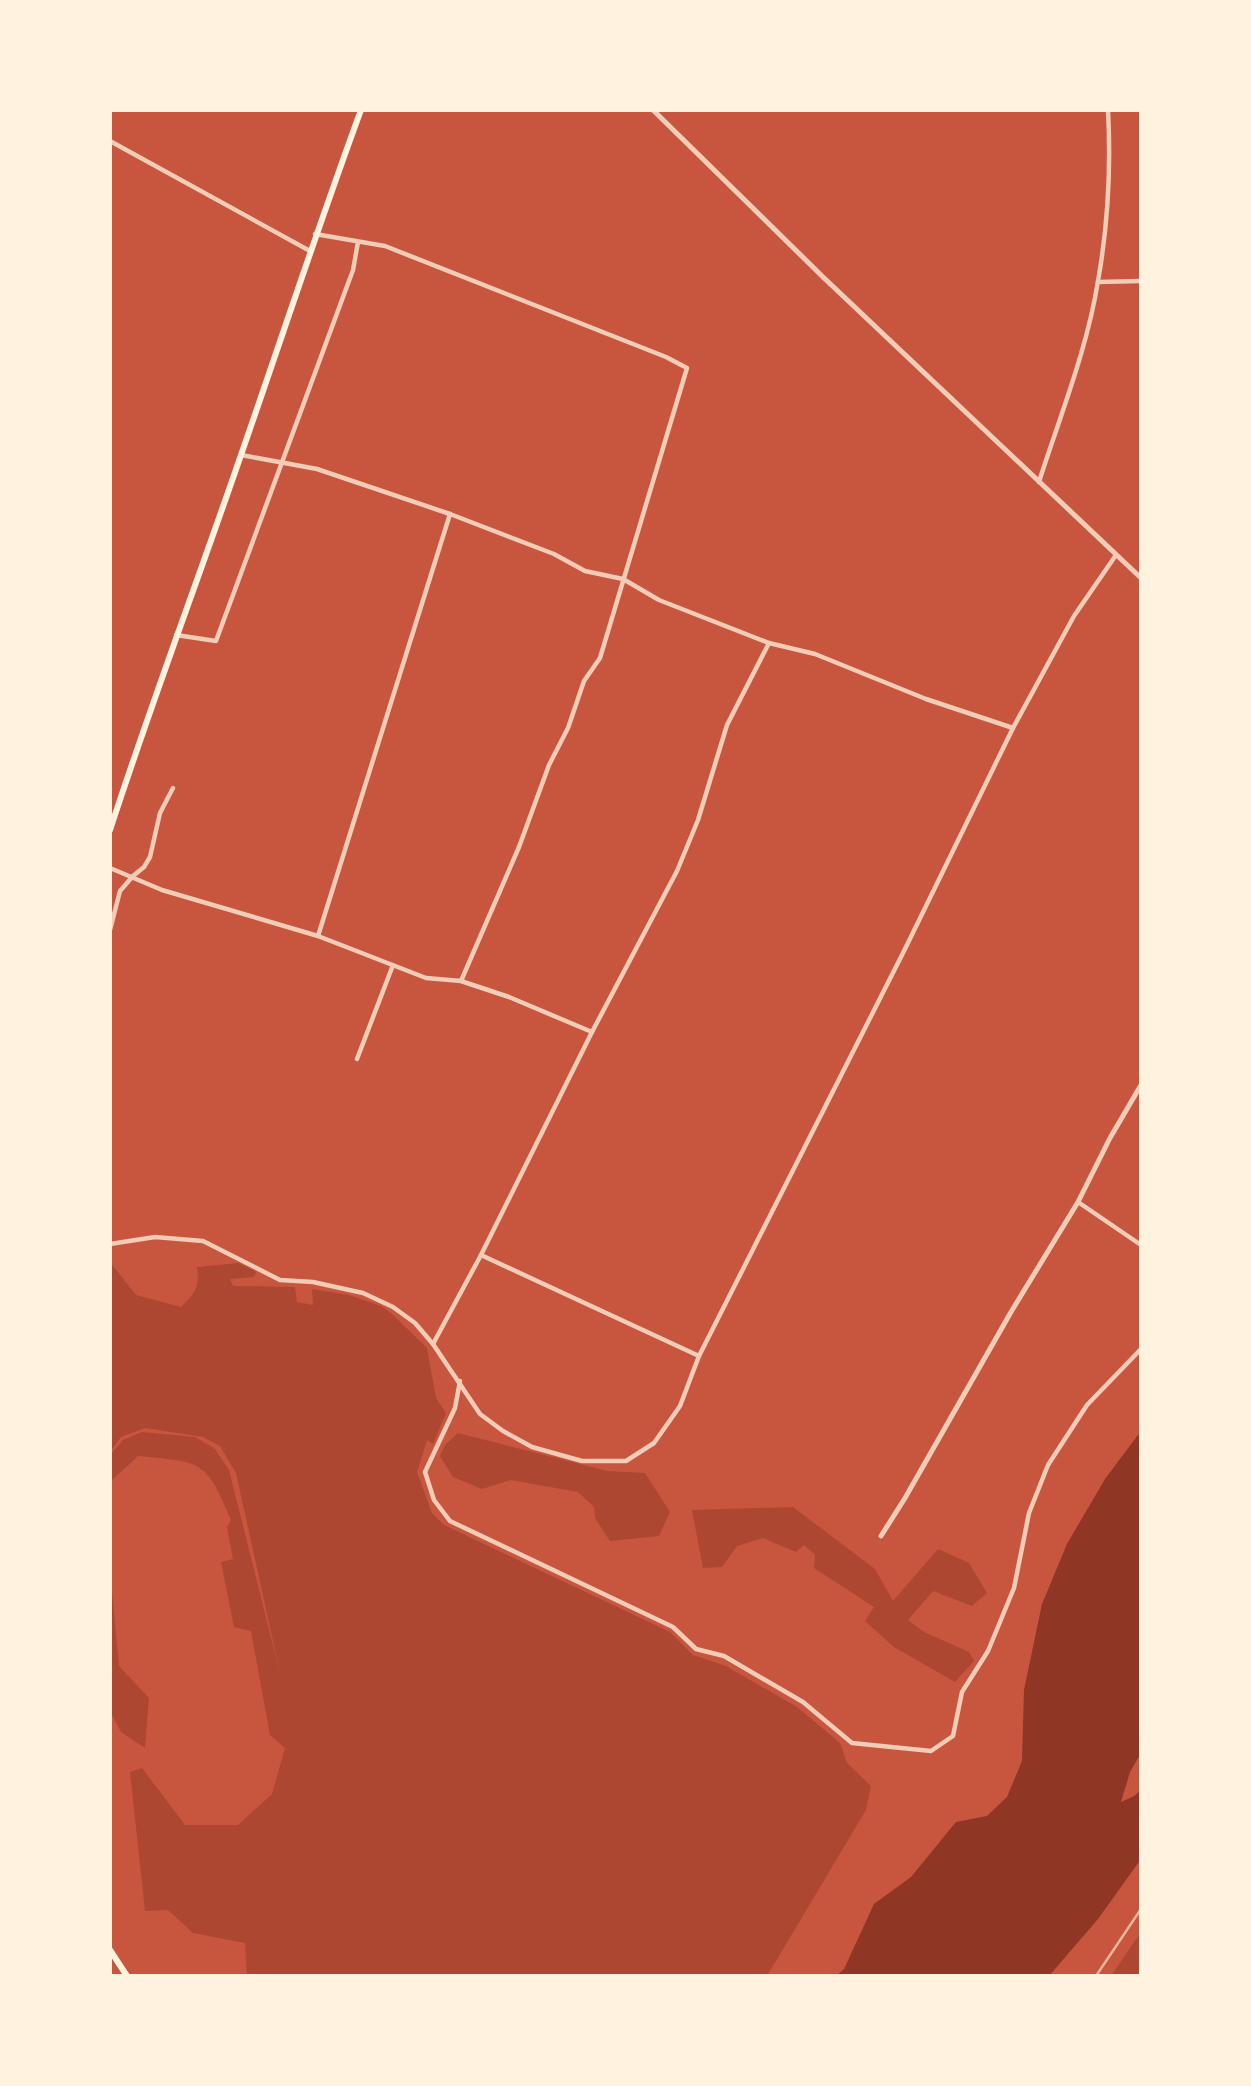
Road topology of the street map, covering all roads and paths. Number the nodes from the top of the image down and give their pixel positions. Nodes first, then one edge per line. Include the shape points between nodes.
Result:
1 (361, 110) edge
2 (653, 110) edge
3 (1108, 110) edge
4 (110, 141) edge
5 (316, 234) junction
6 (358, 242) junction
7 (310, 251) junction
8 (1141, 281) edge
9 (1098, 282) junction
10 (241, 455) junction
11 (283, 463) junction
12 (1039, 483) junction
13 (450, 514) junction
14 (1116, 555) junction
15 (1141, 578) edge
16 (623, 579) junction
17 (176, 635) junction
18 (769, 643) junction
19 (1013, 728) junction
20 (173, 788) dead end
21 (110, 830) edge
22 (110, 868) edge
23 (133, 876) junction
24 (110, 930) edge
25 (318, 936) junction
26 (393, 965) junction
27 (461, 981) junction
28 (592, 1032) junction
29 (357, 1059) dead end
30 (1141, 1085) edge
31 (1078, 1202) junction
32 (110, 1244) edge
33 (1141, 1245) edge
34 (481, 1255) junction
35 (433, 1343) junction
36 (1141, 1349) edge
37 (699, 1356) junction
38 (460, 1381) junction
39 (881, 1536) dead end
40 (110, 1950) edge
41 (127, 1976) edge

1 - 5 main road
2 - 12 street
3 - 9 street via 1109,179
4 - 7 street
5 - 6 street
5 - 7 main road
6 - 11 street via 353,270
6 - 16 street via 385,246 687,368
7 - 10 main road
8 - 9 street
9 - 12 street via 1081,354
10 - 11 street
10 - 17 main road
11 - 13 street via 317,469
11 - 17 street via 216,641
12 - 14 street
13 - 16 street via 554,554 585,572
13 - 25 street
14 - 15 street
14 - 19 street via 1074,617
16 - 18 street via 659,600
16 - 27 street via 600,658 584,681
17 - 21 main road
18 - 19 street via 816,654
18 - 28 street via 727,725 677,871
19 - 37 street
20 - 23 street via 160,813 150,857
22 - 23 street
23 - 24 street via 120,891
23 - 25 street via 162,890
25 - 26 street
26 - 27 street via 426,978
26 - 29 street
27 - 28 street
28 - 34 street
30 - 31 street
31 - 33 street
31 - 39 street
32 - 35 street via 155,1237 203,1241 280,1280 363,1293 393,1307
34 - 35 street
34 - 37 street
35 - 38 street
36 - 38 street via 1087,1405 1048,1465 1029,1513 1014,1588 988,1651 962,1692 953,1736 930,1751 852,1743 803,1702 724,1656 696,1648 673,1627 450,1521 434,1500 425,1472 455,1408
37 - 38 street via 680,1406 654,1443 626,1461 582,1461 532,1447 480,1414
40 - 41 main road

